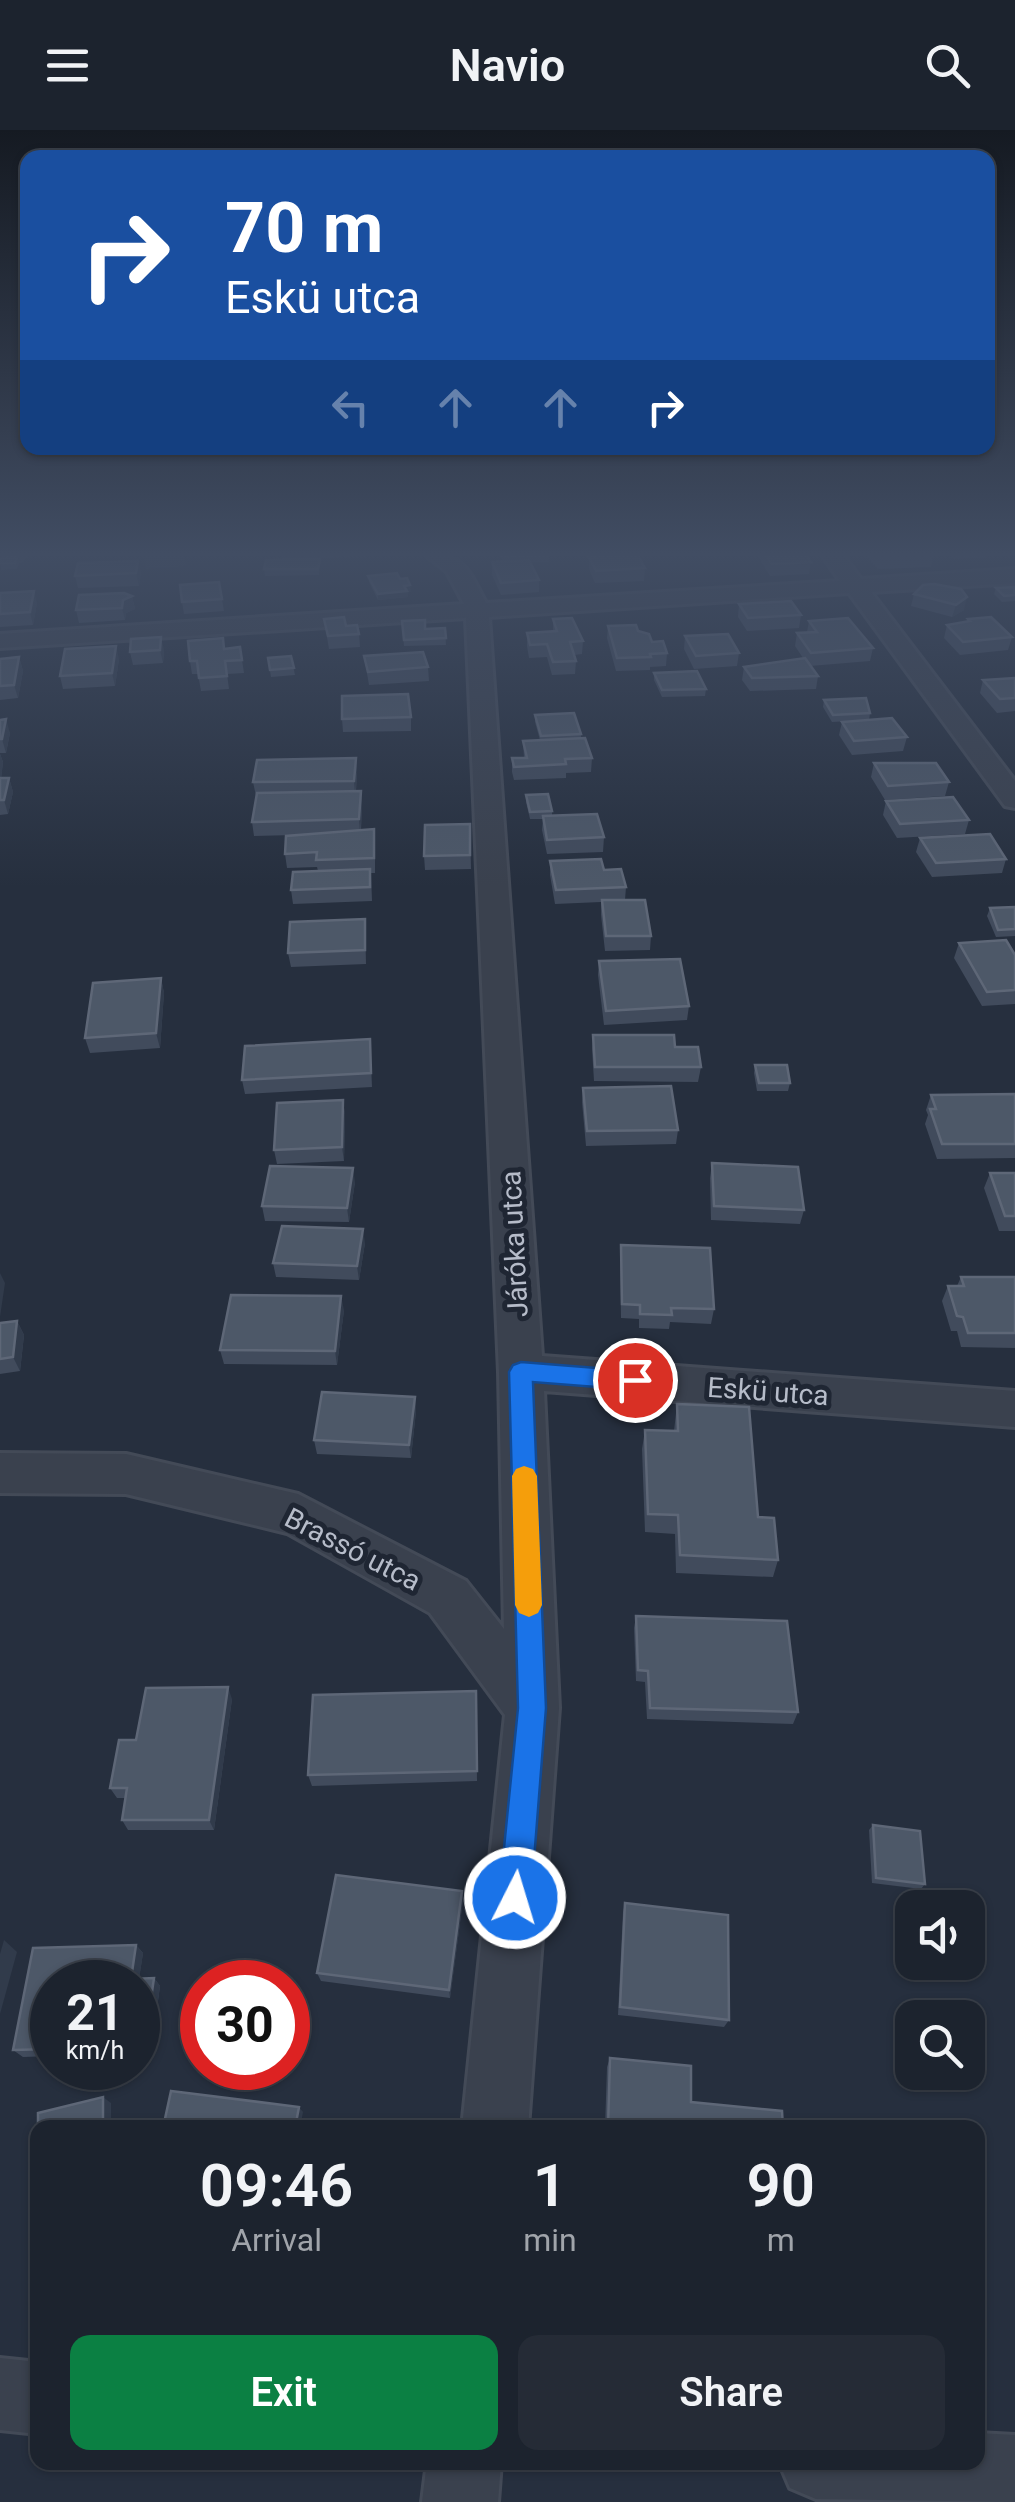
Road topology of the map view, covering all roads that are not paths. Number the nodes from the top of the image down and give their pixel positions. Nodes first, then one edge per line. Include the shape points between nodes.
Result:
1 (480, 666) edge
2 (915, 666) edge
3 (1015, 800) edge
4 (521, 1372) junction
5 (1015, 1409) edge
6 (0, 1472) edge
7 (532, 1708) junction
8 (495, 2120) edge
9 (0, 2394) edge
10 (30, 2397) edge
11 (463, 2470) edge
12 (975, 2470) edge
13 (1015, 2472) edge
14 (460, 2502) edge

1 - 4 street, Járóka utca
2 - 3 street
4 - 5 street, Eskü utca
4 - 7 street, Járóka utca
6 - 7 street, Brassó utca via 126,1474 298,1515 448,1597
7 - 8 street, Járóka utca
9 - 10 street
11 - 14 street
12 - 13 street

